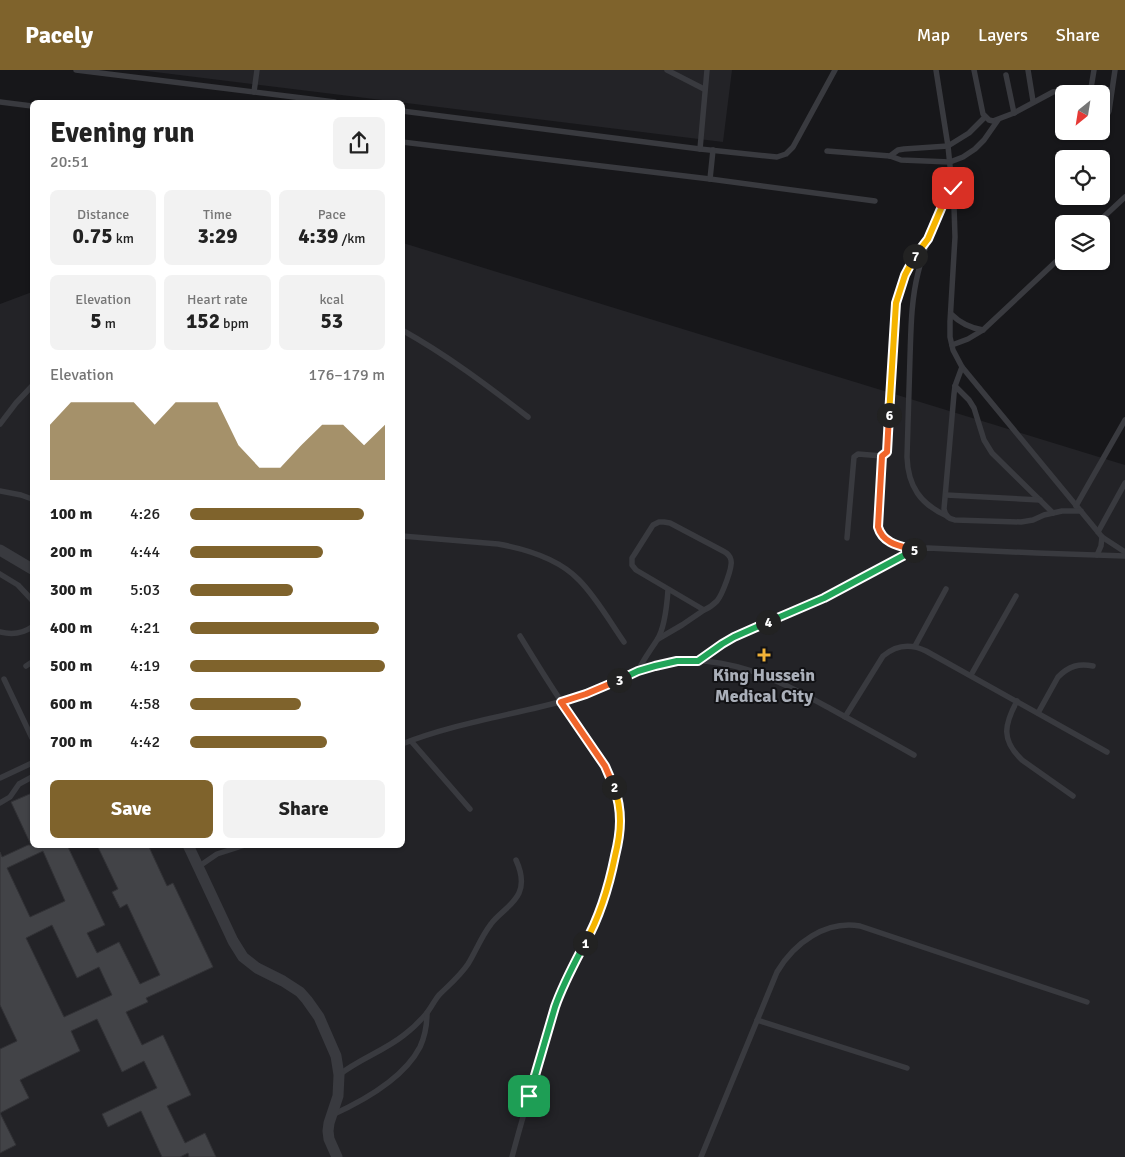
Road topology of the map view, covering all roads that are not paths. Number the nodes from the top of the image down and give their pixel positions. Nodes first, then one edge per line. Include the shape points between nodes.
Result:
1 (76, 70) edge
2 (257, 70) edge
3 (667, 70) edge
4 (706, 70) edge
5 (835, 70) edge
6 (936, 70) edge
7 (974, 70) edge
8 (1028, 70) edge
9 (1094, 70) edge
10 (1115, 70) edge
11 (1006, 74) dead end
12 (1092, 85) edge
13 (704, 89) junction
14 (254, 92) junction
15 (1055, 92) edge
16 (319, 100) edge
17 (1033, 101) junction
18 (0, 102) edge
19 (1110, 104) edge
20 (30, 106) edge
21 (405, 111) edge
22 (1014, 113) junction
23 (985, 117) junction
24 (998, 120) junction
25 (405, 142) edge
26 (948, 146) junction
27 (700, 149) junction
28 (713, 150) junction
29 (827, 151) dead end
30 (890, 156) junction
31 (950, 162) junction
32 (710, 179) junction
33 (953, 188) junction
34 (1125, 197) edge
35 (875, 201) dead end
36 (1106, 215) edge
37 (928, 239) junction
38 (1055, 262) edge
39 (950, 314) junction
40 (983, 330) junction
41 (405, 332) edge
42 (952, 345) junction
43 (962, 367) junction
44 (955, 386) junction
45 (30, 388) edge
46 (528, 417) dead end
47 (1125, 420) edge
48 (0, 424) edge
49 (882, 456) junction
50 (1125, 483) edge
51 (0, 491) edge
52 (946, 495) junction
53 (30, 498) edge
54 (1040, 500) junction
55 (1076, 506) junction
56 (1081, 511) junction
57 (1053, 513) junction
58 (947, 516) junction
59 (1100, 534) junction
60 (405, 536) edge
61 (847, 538) dead end
62 (0, 550) edge
63 (915, 550) junction
64 (1125, 554) edge
65 (1097, 555) junction
66 (30, 568) edge
67 (0, 574) edge
68 (946, 589) dead end
69 (668, 590) junction
70 (1016, 596) dead end
71 (30, 598) edge
72 (704, 610) junction
73 (30, 629) edge
74 (0, 632) edge
75 (520, 636) dead end
76 (658, 639) junction
77 (624, 642) dead end
78 (915, 646) junction
79 (698, 661) junction
80 (30, 663) edge
81 (26, 666) dead end
82 (1093, 666) dead end
83 (638, 671) junction
84 (970, 676) junction
85 (4, 679) dead end
86 (1017, 701) junction
87 (561, 702) junction
88 (1038, 713) junction
89 (846, 717) junction
90 (30, 734) edge
91 (412, 741) junction
92 (405, 743) edge
93 (1107, 752) dead end
94 (914, 754) dead end
95 (30, 764) edge
96 (0, 778) edge
97 (30, 778) edge
98 (1074, 796) dead end
99 (0, 803) edge
100 (470, 809) dead end
101 (189, 848) edge
102 (236, 848) edge
103 (516, 860) dead end
104 (198, 867) junction
105 (1087, 1002) dead end
106 (427, 1013) junction
107 (757, 1020) junction
108 (907, 1068) dead end
109 (340, 1076) junction
110 (332, 1115) junction
111 (338, 1157) edge
112 (512, 1157) edge
113 (701, 1157) edge

1 - 14 lane
2 - 14 lane
3 - 13 lane
4 - 13 lane
5 - 28 lane via 793,147 786,154 772,157
6 - 26 lane
7 - 23 lane
8 - 17 lane
9 - 12 lane
10 - 19 lane
11 - 22 lane
13 - 27 lane
14 - 16 lane
15 - 17 lane
17 - 22 lane
18 - 20 lane
21 - 27 lane
22 - 24 lane
23 - 24 lane
23 - 26 lane via 970,133
24 - 31 lane via 976,149
25 - 32 lane
26 - 30 lane via 898,150
26 - 31 lane
27 - 28 lane
28 - 32 lane
29 - 30 lane
30 - 31 lane via 901,160
31 - 33 lane
32 - 35 lane
33 - 37 lane
33 - 39 lane
34 - 36 lane
37 - 49 lane via 911,262 896,303 887,450
37 - 58 lane via 917,275 912,312 908,467 917,493 930,507
38 - 40 lane
39 - 40 lane via 968,327
39 - 42 lane
40 - 42 lane
41 - 46 lane via 474,376
42 - 43 lane
43 - 44 lane
43 - 55 lane
44 - 52 lane
44 - 54 lane via 974,408 988,447
45 - 48 lane
47 - 55 lane
49 - 61 lane via 858,454 854,457
49 - 63 lane via 879,532 890,543
50 - 59 lane
51 - 53 lane
52 - 54 lane
52 - 58 lane via 944,509
54 - 57 lane
55 - 56 lane
56 - 57 lane
56 - 59 lane
57 - 58 lane via 1020,522 955,520
59 - 64 lane
59 - 65 lane via 1101,546
60 - 77 lane via 498,544 539,555 578,578
62 - 66 street
63 - 65 lane
63 - 79 lane via 824,598 734,637
64 - 65 lane
67 - 71 lane
68 - 78 lane
69 - 72 lane
69 - 72 lane via 632,565 634,555 658,522 670,523 723,551 731,559 719,598
69 - 76 lane
70 - 84 lane
72 - 76 lane
73 - 74 lane via 16,634
75 - 87 lane
76 - 83 lane
78 - 84 lane
78 - 89 lane via 896,648 883,656
79 - 83 lane via 677,661
79 - 89 lane via 761,674
80 - 81 lane
82 - 88 lane via 1068,668 1058,676
83 - 87 lane
84 - 86 lane
85 - 90 lane
86 - 88 lane
86 - 98 lane via 1007,722 1010,747 1022,760
87 - 91 lane
87 - 112 lane via 611,779 619,807 619,836 598,915 555,1007
88 - 93 lane
89 - 94 lane
91 - 92 lane
91 - 100 lane
95 - 96 lane
97 - 99 lane
101 - 104 street
102 - 104 lane via 217,854
103 - 106 lane via 522,880 516,899 492,923 466,967 438,996
104 - 109 street via 243,957 292,986 314,1008 336,1056
105 - 107 lane via 860,926 844,925 821,931 788,955 777,972
106 - 109 lane via 392,1044
106 - 110 lane via 420,1046 408,1064 368,1096
107 - 108 lane
107 - 113 lane
109 - 110 street
110 - 111 street via 329,1139

